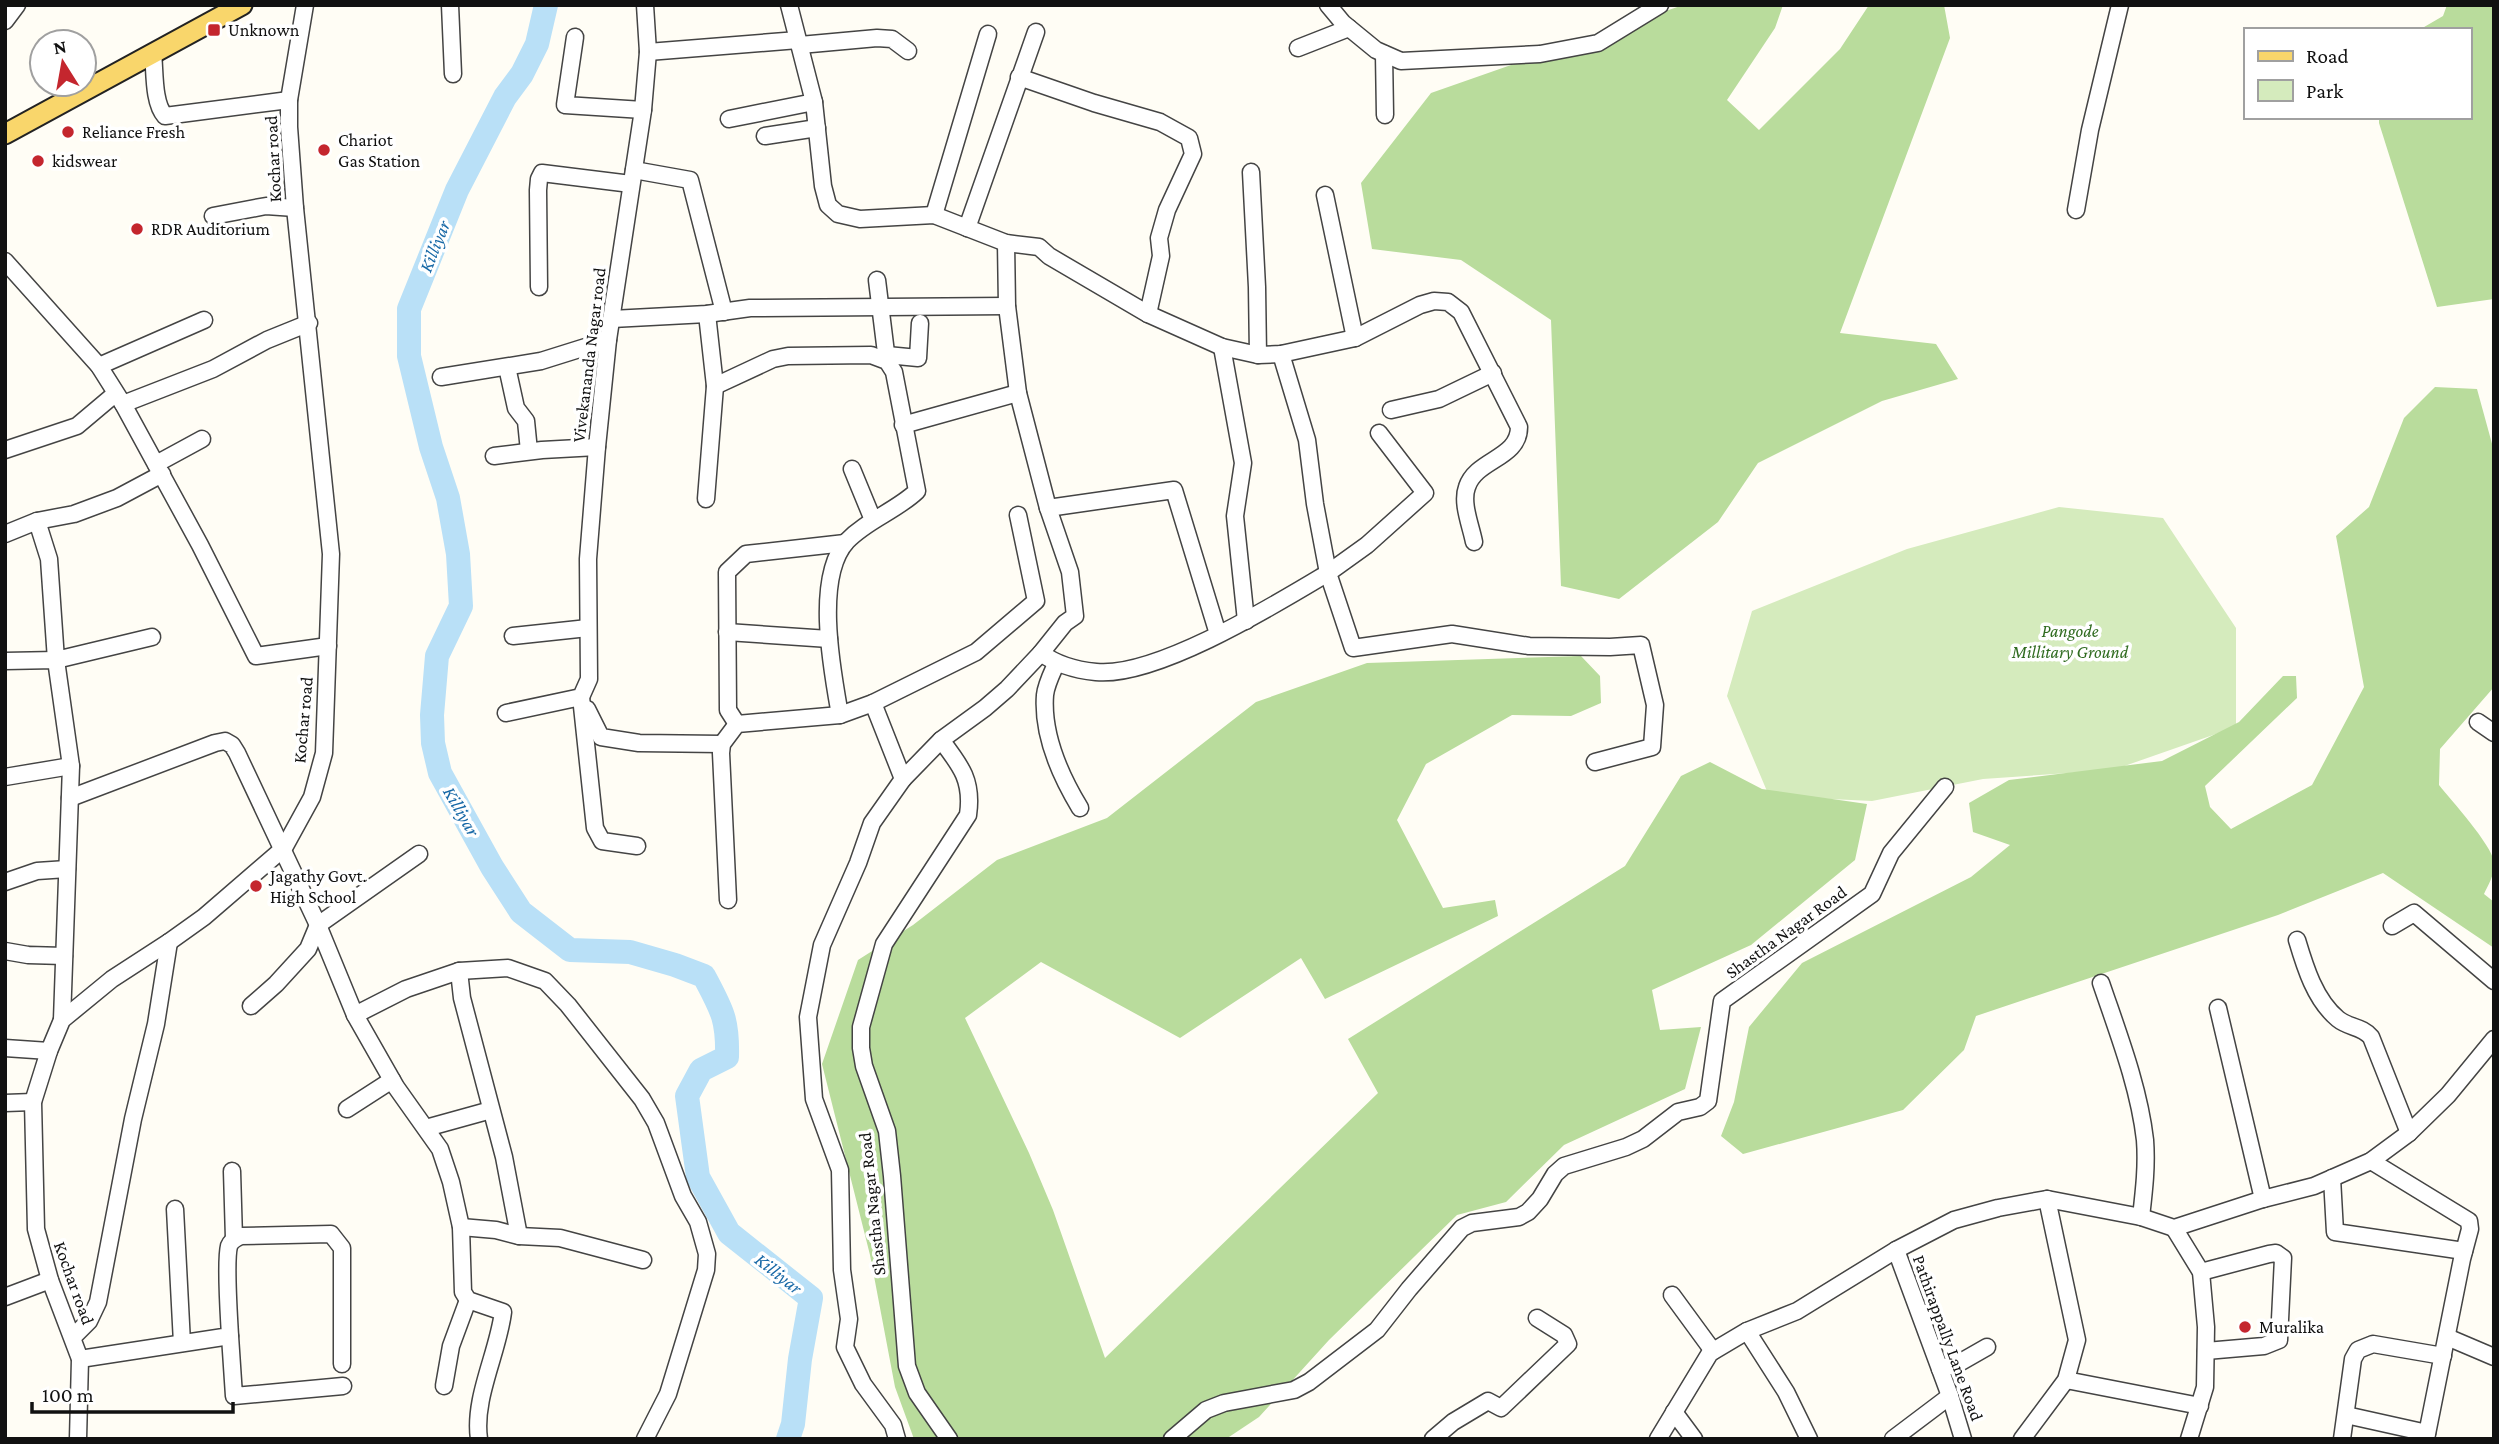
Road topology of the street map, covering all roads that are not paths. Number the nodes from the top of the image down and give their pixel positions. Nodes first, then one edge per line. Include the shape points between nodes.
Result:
1 (18, 5) edge
2 (242, 5) edge
3 (306, 5) edge
4 (450, 5) edge
5 (645, 5) edge
6 (789, 5) edge
7 (1328, 5) edge
8 (1660, 5) edge
9 (2120, 5) edge
10 (5, 21) edge
11 (1349, 28) junction
12 (1036, 32) dead end
13 (988, 34) dead end
14 (575, 37) dead end
15 (799, 42) junction
16 (1298, 48) dead end
17 (908, 51) dead end
18 (648, 52) junction
19 (153, 53) junction
20 (1384, 54) junction
21 (453, 74) dead end
22 (1019, 77) junction
23 (289, 100) junction
24 (814, 102) junction
25 (643, 110) junction
26 (1385, 115) dead end
27 (729, 119) dead end
28 (817, 128) junction
29 (5, 134) edge
30 (765, 136) dead end
31 (1251, 172) dead end
32 (633, 177) junction
33 (1325, 195) dead end
34 (295, 208) junction
35 (2076, 210) dead end
36 (933, 215) junction
37 (213, 216) dead end
38 (967, 228) junction
39 (1006, 243) junction
40 (5, 261) edge
41 (877, 281) dead end
42 (538, 287) dead end
43 (1007, 306) junction
44 (881, 307) junction
45 (724, 312) junction
46 (707, 314) junction
47 (1148, 314) junction
48 (612, 318) junction
49 (204, 320) dead end
50 (309, 323) junction
51 (920, 323) dead end
52 (1355, 338) junction
53 (608, 340) junction
54 (1222, 347) junction
55 (1281, 354) junction
56 (1258, 355) junction
57 (887, 358) junction
58 (99, 366) junction
59 (507, 367) junction
60 (1493, 373) junction
61 (441, 377) dead end
62 (715, 386) junction
63 (1017, 394) junction
64 (119, 399) junction
65 (1391, 410) dead end
66 (903, 425) junction
67 (1379, 433) dead end
68 (202, 439) dead end
69 (597, 447) junction
70 (5, 450) edge
71 (529, 451) junction
72 (494, 456) dead end
73 (159, 469) junction
74 (852, 469) dead end
75 (706, 499) dead end
76 (1048, 508) junction
77 (1018, 515) dead end
78 (873, 520) junction
79 (37, 521) junction
80 (5, 534) edge
81 (1474, 542) dead end
82 (845, 543) junction
83 (1328, 573) junction
84 (1246, 621) junction
85 (588, 628) junction
86 (727, 632) junction
87 (1218, 634) junction
88 (513, 636) dead end
89 (152, 637) dead end
90 (829, 639) junction
91 (328, 646) junction
92 (1041, 653) junction
93 (56, 660) junction
94 (5, 661) edge
95 (1056, 664) junction
96 (575, 699) junction
97 (873, 703) junction
98 (506, 713) dead end
99 (840, 715) junction
100 (2478, 722) dead end
101 (737, 724) junction
102 (2494, 733) edge
103 (941, 740) junction
104 (721, 752) junction
105 (1595, 762) dead end
106 (71, 766) junction
107 (5, 777) edge
108 (903, 779) junction
109 (1945, 787) dead end
110 (70, 798) junction
111 (1080, 808) dead end
112 (637, 846) dead end
113 (284, 848) junction
114 (419, 854) dead end
115 (67, 869) junction
116 (5, 882) edge
117 (728, 900) dead end
118 (318, 925) junction
119 (2392, 926) dead end
120 (2297, 940) dead end
121 (169, 943) junction
122 (5, 951) edge
123 (64, 956) junction
124 (459, 971) junction
125 (2494, 981) edge
126 (2101, 983) dead end
127 (251, 1006) dead end
128 (2218, 1008) dead end
129 (355, 1015) junction
130 (62, 1020) junction
131 (2494, 1039) edge
132 (5, 1048) edge
133 (49, 1051) junction
134 (392, 1080) junction
135 (33, 1102) junction
136 (5, 1103) edge
137 (346, 1109) dead end
138 (491, 1110) junction
139 (426, 1128) junction
140 (2409, 1133) junction
141 (2371, 1161) junction
142 (232, 1171) dead end
143 (2332, 1178) junction
144 (2047, 1199) junction
145 (2263, 1199) junction
146 (175, 1209) dead end
147 (2141, 1217) junction
148 (461, 1227) junction
149 (2174, 1228) junction
150 (519, 1236) junction
151 (234, 1239) junction
152 (1896, 1251) junction
153 (2464, 1251) junction
154 (643, 1260) dead end
155 (2201, 1272) junction
156 (50, 1280) junction
157 (1672, 1295) dead end
158 (5, 1297) edge
159 (468, 1300) junction
160 (1537, 1318) dead end
161 (1747, 1331) junction
162 (230, 1336) junction
163 (73, 1337) junction
164 (2447, 1337) junction
165 (182, 1343) junction
166 (1987, 1347) dead end
167 (1713, 1351) junction
168 (2206, 1351) junction
169 (2442, 1356) junction
170 (2494, 1357) edge
171 (80, 1359) junction
172 (342, 1364) dead end
173 (1940, 1369) junction
174 (2066, 1380) junction
175 (343, 1386) dead end
176 (444, 1386) dead end
177 (1950, 1396) junction
178 (2200, 1406) junction
179 (1674, 1412) junction
180 (2346, 1415) junction
181 (2426, 1436) edge
182 (78, 1439) edge
183 (479, 1439) edge
184 (646, 1439) edge
185 (897, 1439) edge
186 (949, 1439) edge
187 (1172, 1439) edge
188 (1433, 1439) edge
189 (1658, 1439) edge
190 (1694, 1439) edge
191 (1809, 1439) edge
192 (1893, 1439) edge
193 (1963, 1439) edge
194 (2022, 1439) edge
195 (2189, 1439) edge
196 (2342, 1439) edge

1 - 10 street
2 - 19 main road
3 - 23 street, Kochar road
4 - 21 street
5 - 18 street, Vivekananda Nagar road
6 - 15 street
7 - 11 street
8 - 20 street via 1598,43 1540,54 1401,61
9 - 35 street
11 - 16 street
11 - 20 street
12 - 22 street
13 - 36 street
14 - 25 street via 565,106
15 - 17 street via 892,39
15 - 18 street
15 - 24 street
18 - 25 street, Vivekananda Nagar road
19 - 23 street via 158,101 165,117
19 - 29 main road
20 - 26 street
22 - 38 street
22 - 47 street via 1160,122 1189,138 1193,154 1159,238 1161,256
23 - 34 street, Kochar road
24 - 27 street
24 - 28 street
25 - 32 street, Vivekananda Nagar road
28 - 30 street
28 - 36 street via 823,186 828,205 838,214 860,219
31 - 56 street
32 - 42 street via 542,173
32 - 45 street via 690,180
32 - 48 street, Vivekananda Nagar road
33 - 52 street
34 - 37 street via 266,206
34 - 50 street, Kochar road
36 - 38 street
38 - 39 street
39 - 43 street
39 - 47 street via 1039,247
40 - 58 street
41 - 44 street
43 - 44 street
43 - 63 street
44 - 45 street
44 - 57 street
45 - 46 street
46 - 48 street
46 - 62 street
47 - 54 street
48 - 53 street, Vivekananda Nagar road
49 - 58 street
50 - 64 street via 213,369
50 - 91 street, Kochar road via 331,554
51 - 57 street via 918,358
52 - 55 street
52 - 60 street via 1420,305 1448,302 1461,312
53 - 59 street
53 - 69 street, Vivekananda Nagar road
54 - 56 street
54 - 84 street via 1243,463 1235,516
55 - 56 street
55 - 83 street via 1307,440
57 - 62 street via 788,356
57 - 66 street via 894,372
58 - 64 street
59 - 61 street
59 - 71 street via 516,408 526,421
60 - 65 street via 1439,399
60 - 81 street via 1519,438 1472,477 1466,488
62 - 75 street
63 - 66 street
63 - 76 street
64 - 70 street via 77,426
64 - 73 street
66 - 78 street via 917,491
67 - 83 street via 1425,493
68 - 73 street
69 - 71 street
69 - 85 street, Vivekananda Nagar road
71 - 72 street
73 - 79 street via 117,498
73 - 91 street via 256,656
74 - 78 street
76 - 87 street via 1174,490
76 - 92 street via 1070,572 1075,616
77 - 97 street via 1036,601 976,652
78 - 82 street
79 - 80 street
79 - 93 street via 49,559
82 - 86 street via 746,554 727,572
82 - 90 street via 830,579
83 - 84 street
83 - 105 street via 1353,648 1452,634 1529,646 1641,645 1655,705 1652,747
84 - 87 street
85 - 88 street
85 - 96 street, Vivekananda Nagar road via 589,679
86 - 90 street
86 - 101 street via 728,710
87 - 95 street via 1134,668 1098,673
89 - 93 street
90 - 99 street
91 - 113 street, Kochar road via 324,753 312,797
92 - 95 street
92 - 103 street via 993,701
93 - 94 street
93 - 106 street
95 - 111 street via 1045,692 1045,724
96 - 98 street
96 - 104 street via 601,737
96 - 112 street, Vivekananda Nagar road via 594,828 602,841
97 - 99 street
97 - 108 street
99 - 101 street
100 - 102 street
101 - 104 street
103 - 108 street
103 - 186 street, Shastha Nagar Road via 968,786 968,815 884,944 861,1027 860,1048 887,1131 907,1366 917,1393
104 - 117 street
106 - 107 street
106 - 110 street
108 - 185 street via 872,823 822,945 808,1017 814,1099 840,1170 842,1270 849,1319 845,1347
109 - 187 street, Shastha Nagar Road via 1891,853 1872,894 1722,1001 1705,1104 1678,1112 1626,1147 1564,1166 1540,1199 1519,1217 1462,1228 1377,1330 1310,1382 1294,1390 1206,1410
110 - 113 street via 225,741 237,753
110 - 115 street
113 - 118 street
113 - 121 street, Kochar road
114 - 118 street
115 - 116 street via 37,871
115 - 123 street
118 - 127 street via 308,949
118 - 129 street
119 - 125 street via 2414,913
120 - 140 street via 2318,994 2345,1023 2371,1037
121 - 130 street, Kochar road via 112,979
121 - 163 street via 98,1301 89,1321
122 - 123 street
123 - 130 street
124 - 129 street via 406,989
124 - 138 street
124 - 184 street via 508,968 545,981 553,989 642,1099 698,1222 707,1254 706,1270 668,1394
126 - 147 street via 2141,1110 2146,1172
128 - 145 street
129 - 134 street
130 - 133 street, Kochar road
131 - 140 street
132 - 133 street
133 - 135 street, Kochar road
134 - 137 street
134 - 139 street
135 - 136 street
135 - 156 street, Kochar road via 36,1229
138 - 139 street
138 - 150 street
139 - 148 street via 440,1149
140 - 141 street
141 - 143 street
141 - 153 street via 2469,1221
142 - 151 street
143 - 145 street
143 - 153 street via 2335,1233
144 - 147 street
144 - 152 street via 1954,1220
144 - 174 street via 2077,1340
145 - 149 street
146 - 165 street
147 - 149 street
148 - 150 street
148 - 159 street via 463,1292
149 - 155 street
150 - 154 street via 560,1238
151 - 162 street via 229,1259
151 - 172 street via 317,1233 331,1234 338,1241 343,1257
152 - 161 street via 1797,1311
152 - 173 street, Pathirappally Lane Road
153 - 164 street
155 - 168 street
155 - 168 street via 2269,1254 2283,1258 2279,1340 2264,1346
156 - 158 street
156 - 163 street, Kochar road
157 - 167 street
159 - 176 street via 451,1346
159 - 183 street via 503,1312 478,1412
160 - 188 street via 1564,1335 1568,1344 1501,1408 1488,1401
161 - 167 street
161 - 191 street
162 - 165 street
162 - 175 street via 234,1396
163 - 171 street, Kochar road
164 - 169 street
164 - 170 street
165 - 171 street
166 - 173 street
167 - 179 street
168 - 178 street
169 - 180 street via 2364,1346 2353,1359
169 - 181 street
171 - 182 street, Kochar road
173 - 177 street, Pathirappally Lane Road
174 - 178 street
174 - 194 street
177 - 192 street
177 - 193 street, Pathirappally Lane Road
178 - 195 street
179 - 189 street
179 - 190 street
180 - 181 street
180 - 196 street

